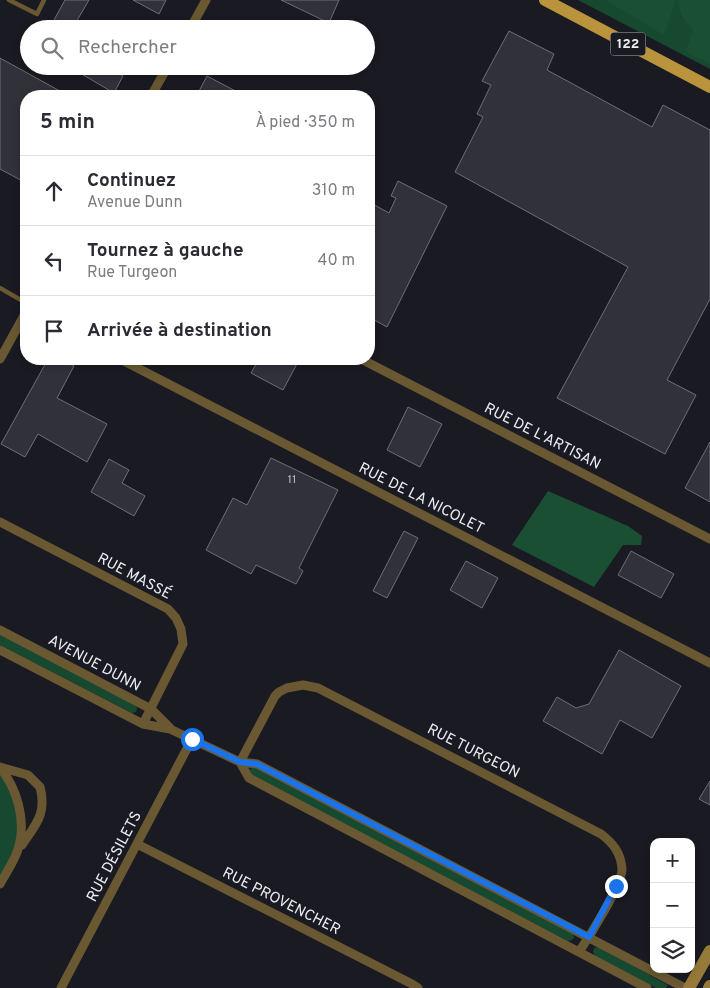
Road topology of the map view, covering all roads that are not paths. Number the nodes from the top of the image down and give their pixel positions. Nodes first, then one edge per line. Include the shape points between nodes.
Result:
1 (9, 0) edge
2 (44, 0) edge
3 (206, 0) edge
4 (545, 0) edge
5 (195, 20) edge
6 (163, 75) edge
7 (710, 87) edge
8 (154, 90) edge
9 (0, 288) edge
10 (20, 300) edge
11 (20, 323) edge
12 (0, 359) edge
13 (132, 365) edge
14 (373, 365) edge
15 (0, 522) edge
16 (710, 539) edge
17 (0, 630) edge
18 (0, 650) edge
19 (710, 663) edge
20 (151, 709) junction
21 (143, 724) junction
22 (170, 729) junction
23 (192, 739) junction
24 (240, 762) junction
25 (0, 767) edge
26 (137, 844) junction
27 (19, 848) junction
28 (0, 884) edge
29 (589, 937) junction
30 (710, 951) edge
31 (579, 952) junction
32 (415, 986) edge
33 (61, 988) edge
34 (422, 988) edge
35 (647, 988) edge
36 (685, 988) edge
37 (689, 988) edge

1 - 2 lane via 37,14
3 - 5 street
4 - 7 main road, 122
6 - 8 street
9 - 10 lane
11 - 12 street
13 - 19 street, RUE DE LA NICOLET
14 - 16 street, RUE DE L'ARTISAN
15 - 20 street, RUE MASSÉ via 168,610 176,618 183,644
17 - 20 street, AVENUE DUNN
18 - 21 street, AVENUE DUNN
20 - 21 street, RUE MASSÉ
20 - 22 street, AVENUE DUNN
21 - 22 street, AVENUE DUNN
22 - 23 street, AVENUE DUNN
23 - 24 street, AVENUE DUNN
23 - 26 street, RUE DÉSILETS
24 - 29 street, AVENUE DUNN via 257,764
24 - 29 street, RUE TURGEON via 279,692 303,684 318,688 611,841 619,853 622,871
24 - 31 street, AVENUE DUNN via 249,778
25 - 27 street via 8,777 20,809
25 - 27 street via 28,776 40,787 43,798 40,818
26 - 32 street, RUE PROVENCHER
26 - 33 street, RUE DÉSILETS
27 - 28 street
29 - 31 street, RUE TURGEON
29 - 36 street, AVENUE DUNN
30 - 37 main road
31 - 35 street, AVENUE DUNN
32 - 34 street, RUE PROVENCHER

